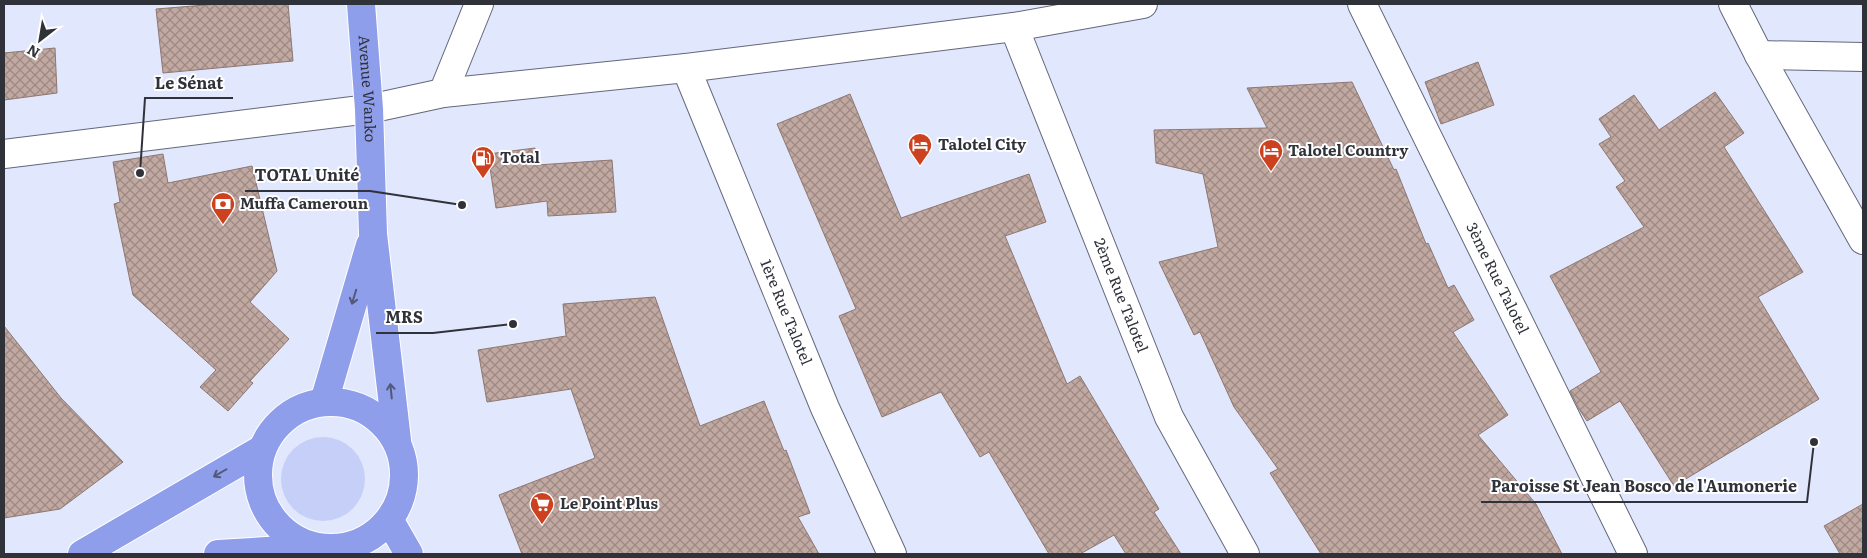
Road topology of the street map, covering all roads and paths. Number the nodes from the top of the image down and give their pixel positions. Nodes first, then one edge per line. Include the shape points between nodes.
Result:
1 (361, 4) edge
2 (479, 4) edge
3 (1143, 4) edge
4 (1362, 4) edge
5 (1733, 4) edge
6 (1014, 27) junction
7 (1759, 55) junction
8 (1863, 57) edge
9 (686, 68) junction
10 (443, 93) junction
11 (369, 109) junction
12 (4, 154) edge
13 (373, 234) junction
14 (1863, 240) edge
15 (324, 402) junction
16 (396, 440) junction
17 (262, 449) junction
18 (390, 521) junction
19 (320, 548) junction
20 (82, 554) edge
21 (218, 554) edge
22 (409, 554) edge
23 (892, 554) edge
24 (1245, 554) edge
25 (1633, 554) edge

1 - 11 highway, Avenue Wanko
2 - 10 street
3 - 6 street
4 - 25 street, 3ème Rue Talotel
5 - 7 street
6 - 9 street
6 - 24 street, 2ème Rue Talotel via 1169,417
7 - 8 street
7 - 14 street
9 - 10 street
9 - 23 street, 1ère Rue Talotel via 825,408
10 - 11 street
11 - 12 street
11 - 13 highway, Avenue Wanko
13 -> 15 highway, Avenue Wanko
16 -> 13 highway, Avenue Wanko
15 - 16 highway via 352,404 378,418
15 - 17 highway via 304,406 286,417 272,431
16 - 18 highway via 405,467 403,496
17 - 19 highway via 257,474 262,500 275,523 296,540
17 -> 20 highway
18 - 19 highway via 370,538 346,548
18 - 22 highway
19 - 21 highway

